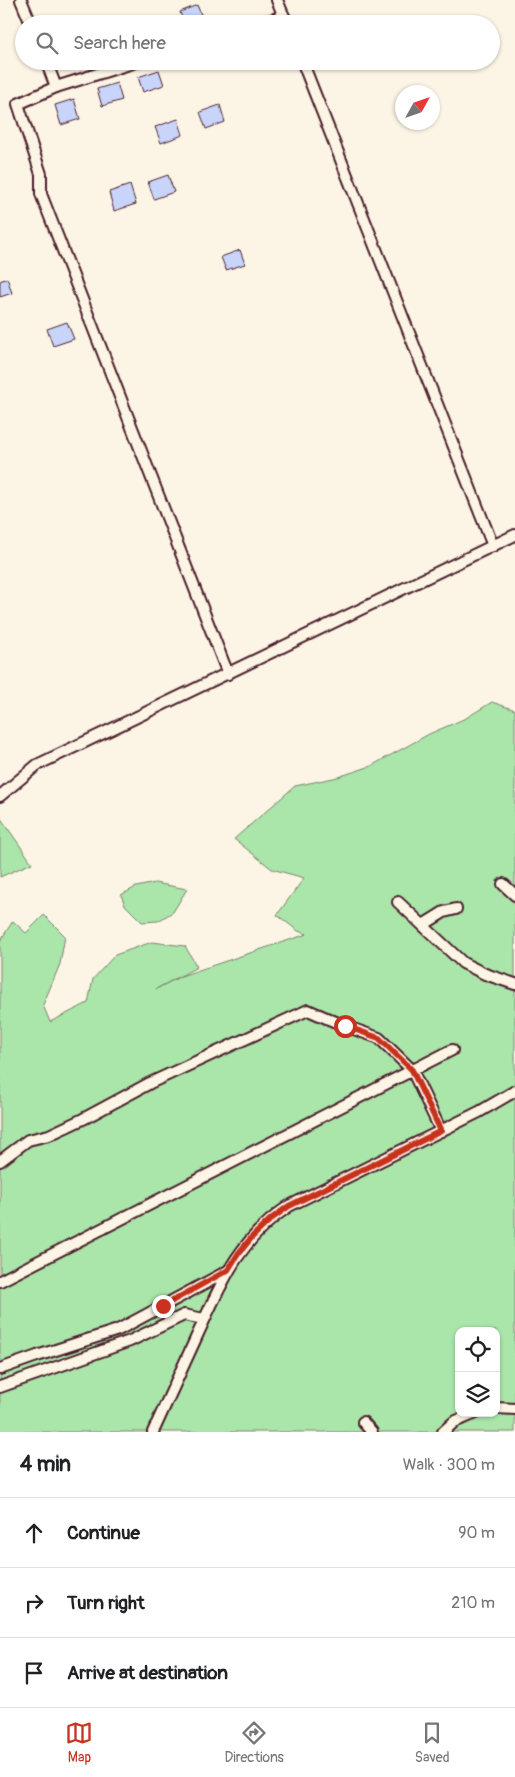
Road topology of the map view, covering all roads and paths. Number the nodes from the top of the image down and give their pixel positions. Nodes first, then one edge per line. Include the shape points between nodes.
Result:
1 (21, 0) edge
2 (277, 0) edge
3 (27, 15) edge
4 (283, 15) edge
5 (49, 70) edge
6 (111, 70) edge
7 (306, 70) edge
8 (56, 87) junction
9 (515, 535) edge
10 (493, 546) junction
11 (228, 674) junction
12 (0, 796) edge
13 (503, 884) dead end
14 (515, 895) edge
15 (398, 902) dead end
16 (456, 909) dead end
17 (423, 925) junction
18 (515, 984) edge
19 (452, 1050) dead end
20 (412, 1070) junction
21 (515, 1091) edge
22 (441, 1131) junction
23 (0, 1161) edge
24 (228, 1270) junction
25 (0, 1281) edge
26 (163, 1306) junction
27 (204, 1319) junction
28 (170, 1322) junction
29 (118, 1330) junction
30 (122, 1343) junction
31 (0, 1369) edge
32 (0, 1387) edge
33 (500, 1408) edge
34 (515, 1409) edge
35 (466, 1417) edge
36 (363, 1422) dead end
37 (153, 1432) edge
38 (372, 1432) edge
39 (442, 1432) edge

1 - 3 street
2 - 4 street
5 - 8 street
6 - 8 street
7 - 10 street
8 - 11 street via 18,104 41,174 41,194
9 - 10 street
10 - 11 street
11 - 12 street via 37,765
13 - 14 street
15 - 17 street
16 - 17 street via 444,912
17 - 18 street via 463,963
19 - 20 street
20 - 22 street
20 - 23 street via 379,1038 308,1010 150,1083 49,1135 28,1140
20 - 25 street
21 - 22 street
22 - 24 street via 289,1206 252,1237
24 - 26 street
24 - 27 street
26 - 28 street
26 - 29 street
27 - 28 street via 184,1315
27 - 37 street
28 - 30 street
29 - 30 street
29 - 31 street
30 - 32 street
33 - 34 street
35 - 39 street
36 - 38 street

